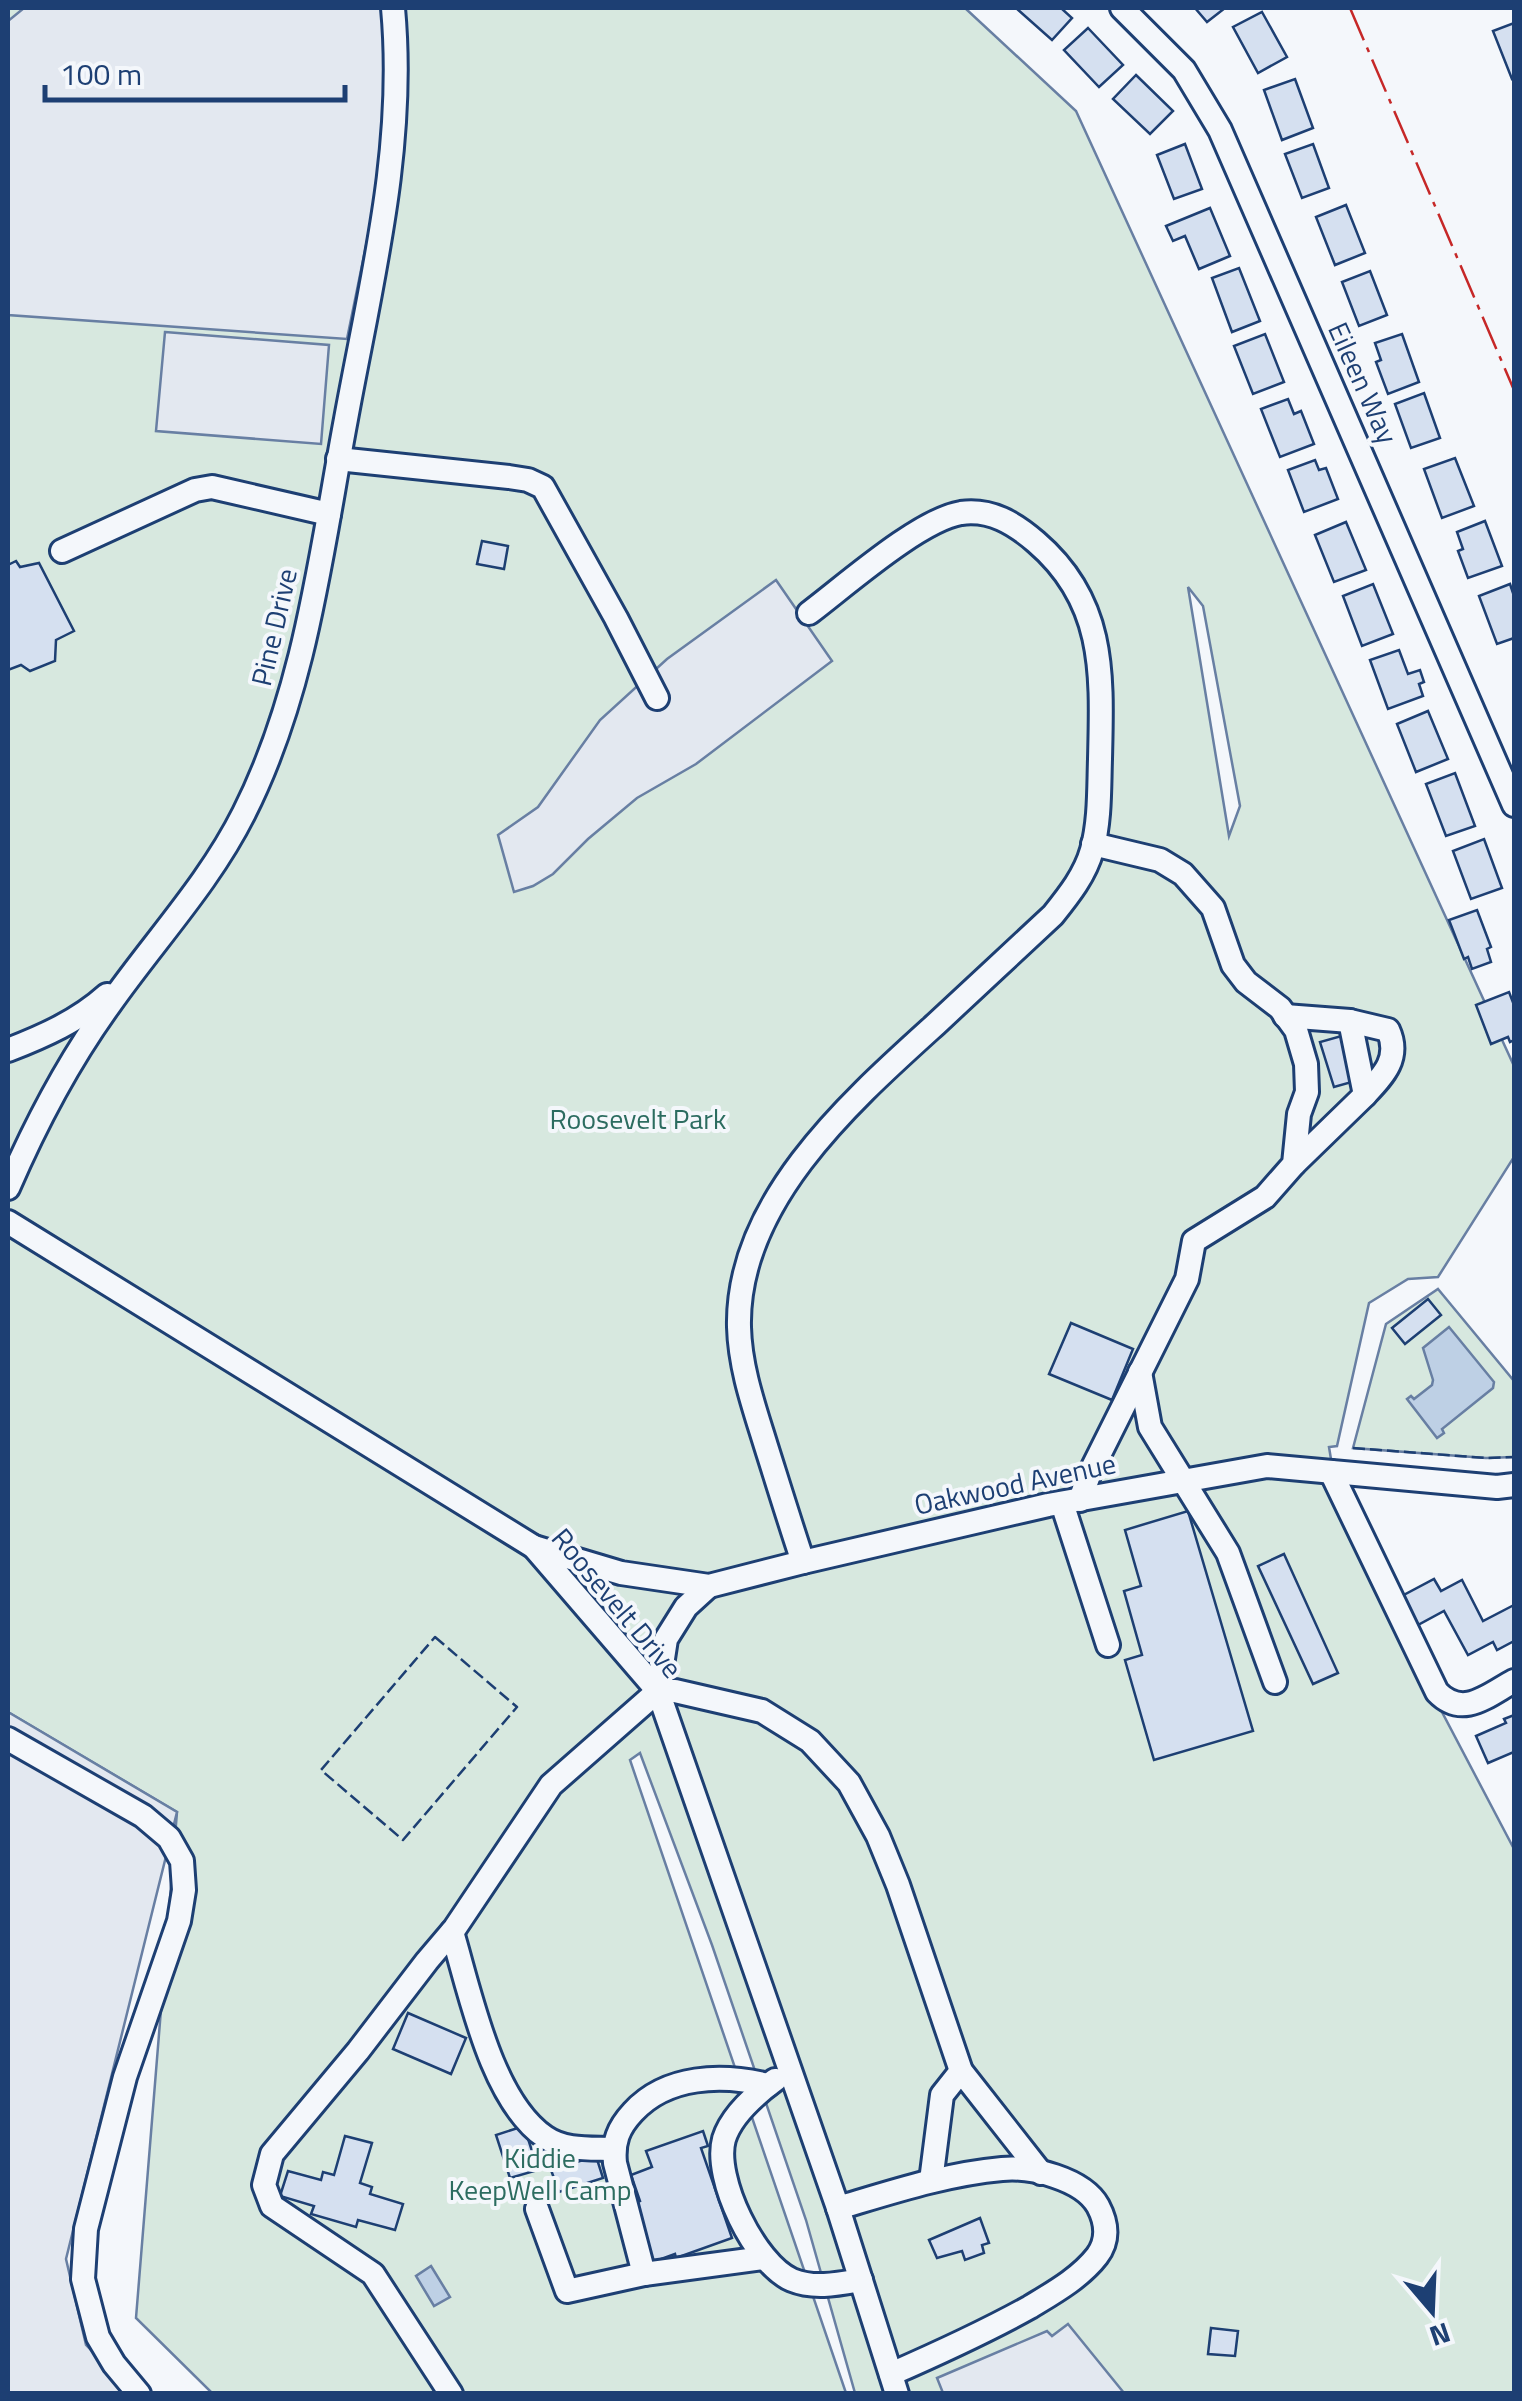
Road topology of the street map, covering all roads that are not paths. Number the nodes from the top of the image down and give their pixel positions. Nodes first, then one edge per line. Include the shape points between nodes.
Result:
1 (393, 8) edge
2 (1122, 8) edge
3 (338, 459) junction
4 (329, 514) junction
5 (62, 551) dead end
6 (809, 614) dead end
7 (657, 698) dead end
8 (1514, 805) edge
9 (1093, 844) junction
10 (132, 973) junction
11 (1285, 1016) junction
12 (1350, 1021) junction
13 (8, 1050) edge
14 (1365, 1095) junction
15 (1294, 1164) junction
16 (8, 1188) edge
17 (8, 1222) edge
18 (1140, 1372) junction
19 (1331, 1472) junction
20 (1184, 1481) junction
21 (1514, 1485) edge
22 (1070, 1501) junction
23 (534, 1547) junction
24 (803, 1562) junction
25 (709, 1586) junction
26 (1108, 1645) dead end
27 (1514, 1681) edge
28 (1275, 1682) dead end
29 (658, 1691) junction
30 (8, 1739) edge
31 (452, 1932) junction
32 (790, 2070) junction
33 (962, 2071) junction
34 (768, 2085) junction
35 (614, 2149) junction
36 (1041, 2173) junction
37 (931, 2181) junction
38 (537, 2208) dead end
39 (838, 2208) junction
40 (764, 2258) junction
41 (644, 2274) junction
42 (861, 2280) junction
43 (889, 2386) edge
44 (139, 2394) edge
45 (451, 2394) edge

1 - 3 street, Pine Drive via 398,81 390,172
2 - 8 street, Eileen Way via 1184,70 1220,130
3 - 4 street, Pine Drive
3 - 7 street via 509,477 543,487
4 - 5 street via 212,487
4 - 10 street, Pine Drive via 306,635 245,812 195,893
6 - 9 street via 940,520 981,512 1021,528 1066,571 1094,628 1102,700
9 - 11 street via 1160,860 1183,874 1213,908 1232,965
9 - 24 street via 1076,887 1053,915 823,1135 782,1191 747,1260 740,1293 744,1368
10 - 13 street via 67,1024
10 - 16 street, Pine Drive via 54,1089
11 - 12 street
11 - 15 street via 1306,1064
12 - 14 street
12 - 14 street via 1388,1030 1392,1038 1386,1074
14 - 15 street
15 - 18 street via 1265,1197 1194,1241 1187,1279
17 - 23 street, Roosevelt Drive
18 - 20 street via 1150,1426
18 - 22 street
19 - 20 street, Oakwood Avenue via 1266,1466
19 - 21 street, Oakwood Avenue
19 - 27 street via 1437,1692 1460,1706
20 - 22 street, Oakwood Avenue
20 - 28 street via 1228,1553
22 - 24 street, Oakwood Avenue
22 - 26 street
23 - 25 street, Oakwood Avenue via 621,1573
23 - 29 street, Roosevelt Drive
24 - 25 street, Oakwood Avenue
25 - 29 street via 666,1639
29 - 31 street via 552,1785
29 - 32 street, Roosevelt Drive
29 - 33 street via 762,1711 810,1741 849,1783 898,1886
30 - 44 street via 143,1816 182,1861 179,1921 125,2077 86,2229 83,2279 98,2337
31 - 35 street via 480,2029 512,2103 545,2137 571,2148
31 - 45 street via 272,2154 264,2185 272,2206 373,2274
32 - 34 street
32 - 39 street, Roosevelt Drive
33 - 36 street
33 - 37 street via 942,2095
34 - 35 street via 692,2080 654,2094 619,2128
34 - 40 street via 735,2118 722,2151 732,2198
35 - 41 street
36 - 37 street via 1006,2168
36 - 43 street via 1079,2186 1098,2206 1106,2240 1098,2255 1054,2293
37 - 39 street
38 - 41 street via 567,2291
39 - 42 street, Roosevelt Drive
40 - 41 street
40 - 42 street via 796,2282
42 - 43 street, Roosevelt Drive

